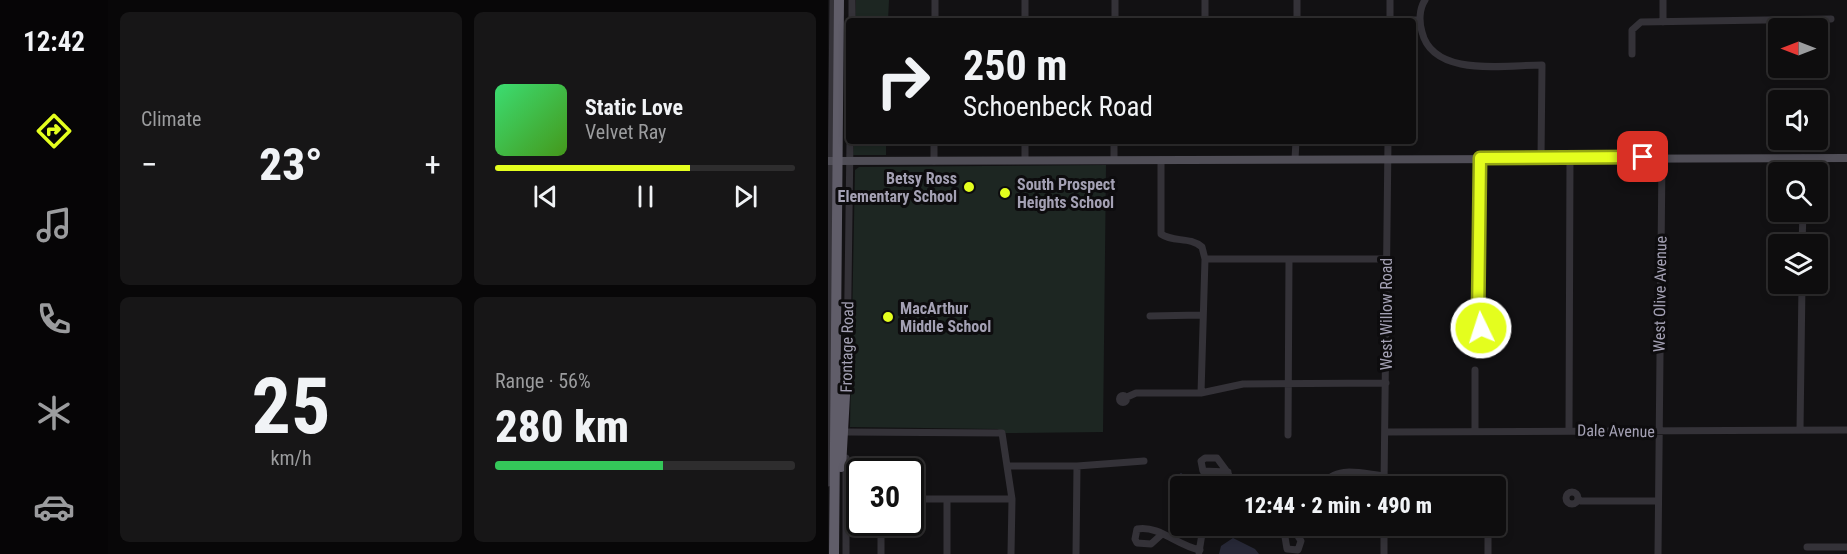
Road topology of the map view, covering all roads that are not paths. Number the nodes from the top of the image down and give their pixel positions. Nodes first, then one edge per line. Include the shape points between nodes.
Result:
1 (844, 0) edge
2 (852, 0) edge
3 (935, 0) edge
4 (1025, 0) edge
5 (1115, 0) edge
6 (1205, 0) edge
7 (1297, 0) edge
8 (1390, 0) edge
9 (1425, 0) edge
10 (1663, 0) edge
11 (834, 2) edge
12 (852, 18) edge
13 (935, 18) edge
14 (1025, 18) edge
15 (1115, 18) edge
16 (1205, 18) edge
17 (1297, 18) edge
18 (1390, 18) edge
19 (1831, 19) dead end
20 (1416, 20) edge
21 (1420, 20) junction
22 (1663, 22) junction
23 (1632, 54) dead end
24 (848, 144) edge
25 (934, 144) edge
26 (1024, 144) edge
27 (1114, 144) edge
28 (1296, 144) edge
29 (1388, 144) edge
30 (1570, 157) junction
31 (1662, 157) junction
32 (1480, 158) junction
33 (1541, 158) junction
34 (1803, 158) junction
35 (1847, 158) edge
36 (1295, 159) junction
37 (1388, 159) junction
38 (1024, 160) junction
39 (1114, 160) junction
40 (1161, 160) junction
41 (838, 161) edge
42 (934, 161) junction
43 (1803, 162) edge
44 (829, 234) edge
45 (829, 245) edge
46 (1205, 259) junction
47 (1387, 259) junction
48 (1288, 260) junction
49 (1802, 294) edge
50 (1201, 315) junction
51 (1150, 316) dead end
52 (829, 320) edge
53 (1481, 328) dead end
54 (847, 360) junction
55 (1475, 370) dead end
56 (1289, 383) junction
57 (1386, 383) junction
58 (1201, 393) junction
59 (1127, 398) dead end
60 (829, 425) edge
61 (1475, 430) junction
62 (1569, 430) junction
63 (1800, 430) junction
64 (1847, 430) edge
65 (846, 432) junction
66 (1385, 432) junction
67 (1658, 432) junction
68 (1288, 435) dead end
69 (1144, 461) dead end
70 (1008, 466) junction
71 (1077, 466) junction
72 (841, 467) junction
73 (1228, 472) dead end
74 (1229, 476) edge
75 (1330, 476) edge
76 (1384, 476) joint
77 (828, 483) edge
78 (1012, 498) junction
79 (924, 499) edge
80 (947, 499) junction
81 (1578, 499) dead end
82 (1658, 501) junction
83 (1161, 535) dead end
84 (881, 536) edge
85 (1202, 536) edge
86 (1285, 536) edge
87 (1297, 536) edge
88 (1384, 536) edge
89 (1488, 536) edge
90 (1807, 547) dead end
91 (1844, 547) edge
92 (1199, 552) edge
93 (834, 554) edge
94 (840, 554) edge
95 (846, 554) edge
96 (881, 554) edge
97 (946, 554) edge
98 (1011, 554) edge
99 (1076, 554) edge
100 (1384, 554) edge
101 (1488, 554) edge
102 (1658, 554) edge
103 (1835, 554) edge

1 - 41 highway
2 - 12 street
3 - 13 street
4 - 14 street
5 - 15 street
6 - 16 street
7 - 17 street
8 - 18 street
9 - 21 street
10 - 22 street
11 - 41 highway
19 - 22 street
20 - 21 street
21 - 33 street via 1422,34 1432,52 1443,60 1461,65 1542,65
22 - 23 street via 1641,22 1632,30
24 - 41 street, Frontage Road
25 - 42 street
26 - 38 street
27 - 39 street
28 - 36 street
29 - 37 street, West Willow Road
30 - 31 main road
30 - 33 main road
30 - 62 street
31 - 34 main road
31 - 67 street, West Olive Avenue
32 - 33 main road
32 - 37 main road
32 - 53 street
34 - 35 main road
34 - 43 street
36 - 37 main road
36 - 40 main road
37 - 47 street, West Willow Road
38 - 39 main road
38 - 42 main road
39 - 40 main road
40 - 46 street via 1161,234 1168,239 1194,240 1202,246
41 - 42 main road
41 - 44 street, Frontage Road
41 - 54 street, Frontage Road
41 - 72 highway
41 - 93 highway
44 - 45 street, Frontage Road
45 - 52 street, Frontage Road
46 - 48 street
46 - 50 street
47 - 48 street
47 - 57 street, West Willow Road
48 - 56 street
49 - 63 street
50 - 51 street
50 - 58 street
52 - 60 street, Frontage Road
54 - 65 street, Frontage Road
54 - 72 highway
55 - 61 street
56 - 57 street
56 - 58 street via 1243,384
56 - 68 street
57 - 66 street, West Willow Road
58 - 59 street via 1136,393
60 - 77 street, Frontage Road
61 - 62 street, Dale Avenue
61 - 66 street, Dale Avenue
62 - 67 street, Dale Avenue
63 - 64 street, Dale Avenue
63 - 67 street, Dale Avenue
65 - 70 street via 1002,433
65 - 95 street, Frontage Road
66 - 76 street, West Willow Road
67 - 82 street, West Olive Avenue
69 - 71 street
70 - 71 street
70 - 78 street
71 - 99 street
72 - 94 highway
73 - 74 street
75 - 76 street via 1338,471
78 - 80 street
78 - 98 street
79 - 80 street
80 - 97 street
81 - 82 street
82 - 102 street, West Olive Avenue
83 - 92 street
84 - 96 street
85 - 92 street
86 - 87 street via 1287,549 1298,550 1301,542
88 - 100 street
89 - 101 street
90 - 91 street
91 - 103 street

